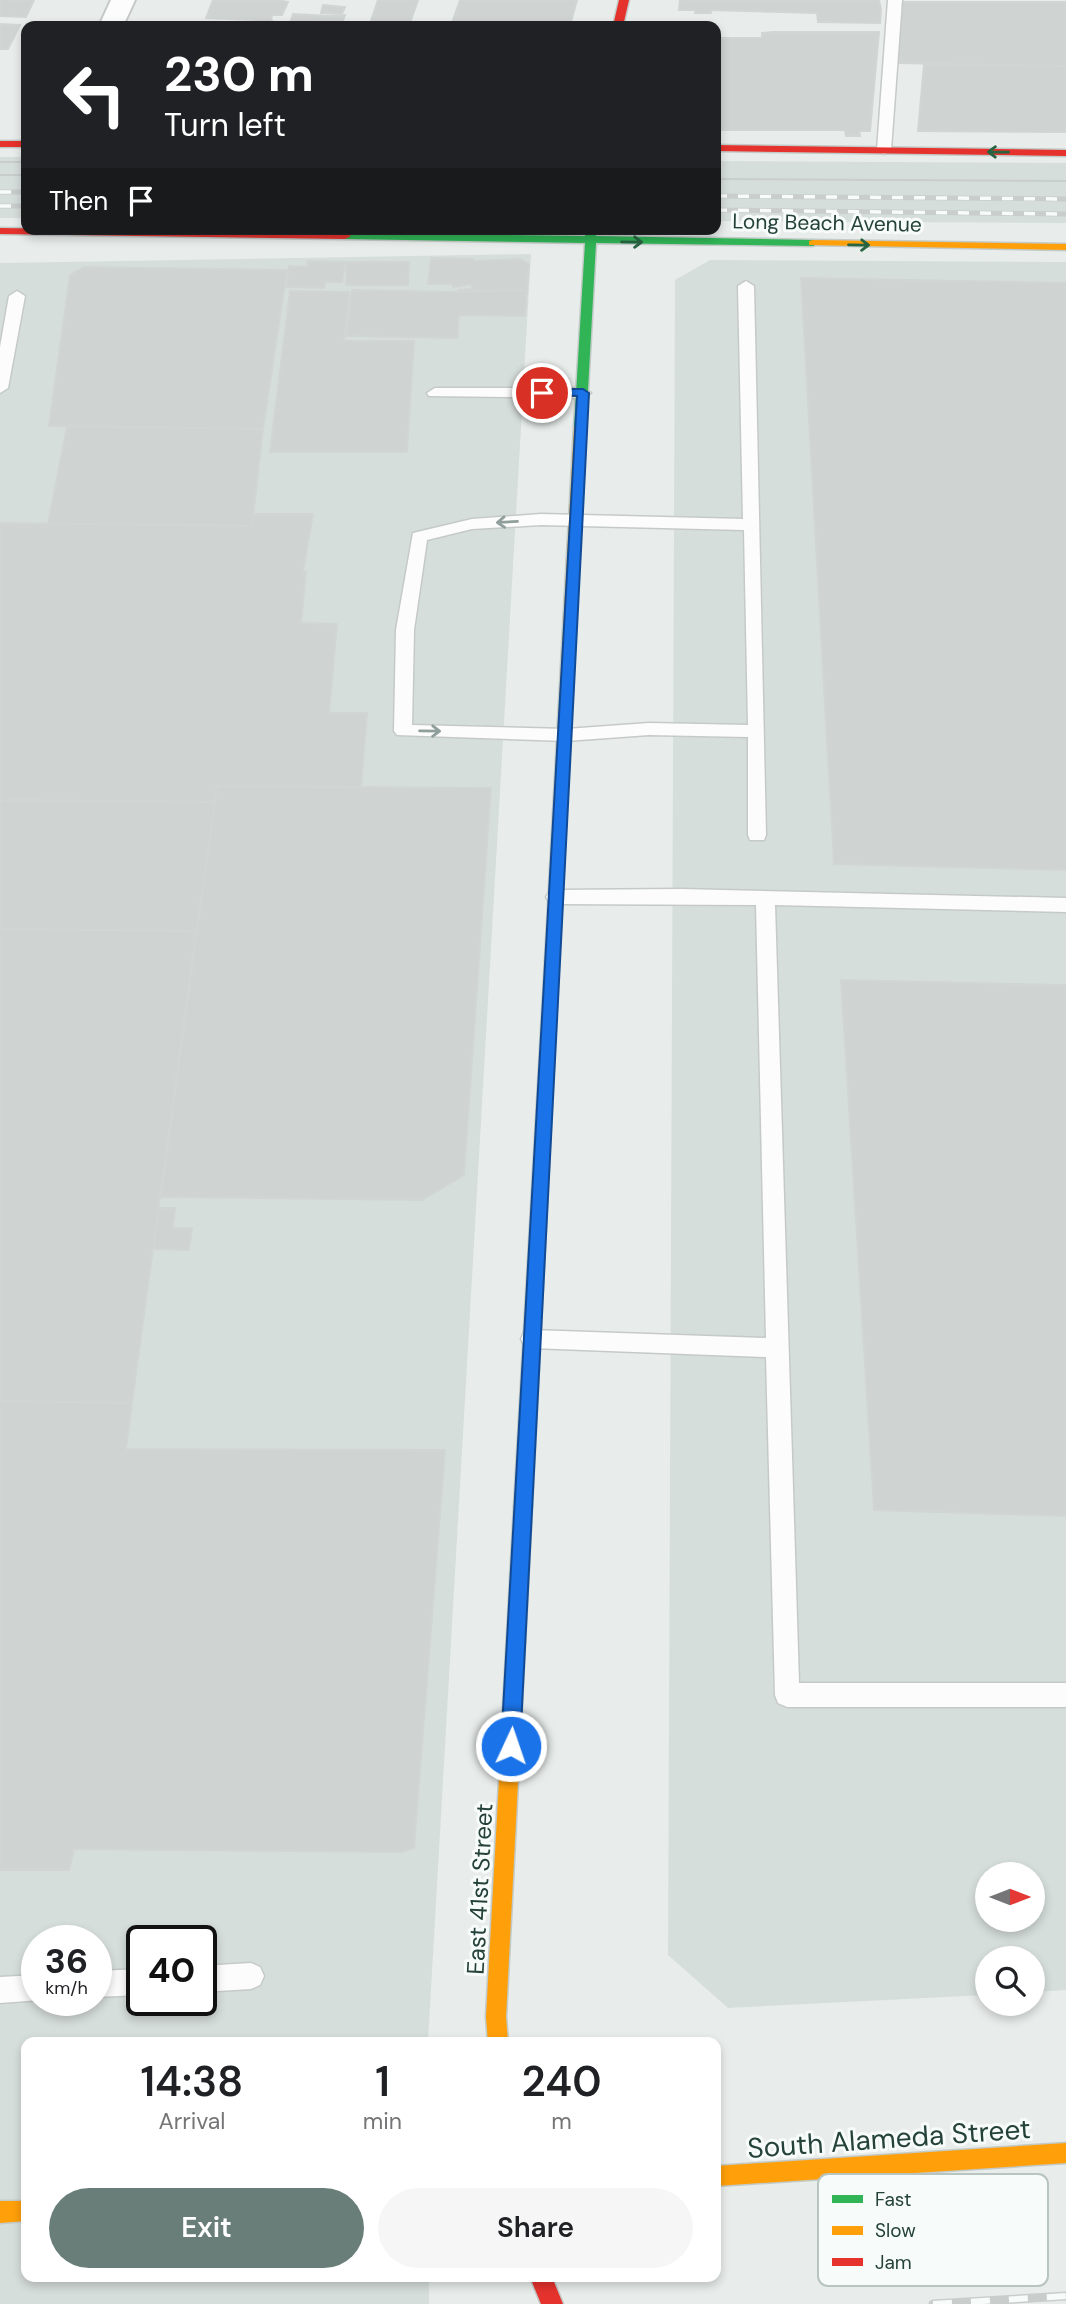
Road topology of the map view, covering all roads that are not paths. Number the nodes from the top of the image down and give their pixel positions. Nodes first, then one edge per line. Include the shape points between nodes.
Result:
1 (123, 0) edge
2 (624, 0) edge
3 (895, 0) edge
4 (113, 21) edge
5 (619, 21) edge
6 (0, 144) edge
7 (21, 145) edge
8 (721, 148) edge
9 (884, 150) junction
10 (1066, 153) edge
11 (0, 231) edge
12 (21, 231) edge
13 (591, 235) edge
14 (1066, 247) edge
15 (746, 286) dead end
16 (17, 296) dead end
17 (4, 352) edge
18 (0, 388) edge
19 (435, 393) dead end
20 (583, 393) junction
21 (576, 520) junction
22 (752, 525) junction
23 (757, 730) junction
24 (566, 735) junction
25 (757, 835) dead end
26 (556, 897) junction
27 (765, 898) junction
28 (1066, 905) edge
29 (532, 1339) junction
30 (777, 1348) junction
31 (1066, 1695) edge
32 (251, 1976) dead end
33 (217, 1978) edge
34 (21, 1989) edge
35 (0, 1990) edge
36 (498, 2037) edge
37 (1066, 2153) edge
38 (721, 2176) edge
39 (21, 2211) edge
40 (0, 2212) edge
41 (543, 2282) edge
42 (552, 2304) edge

1 - 4 street
2 - 5 street
3 - 9 lane
6 - 7 street
8 - 9 street
10 -> 9 street
11 - 12 street, Long Beach Avenue
13 -> 14 street, Long Beach Avenue
13 - 20 street, East 41st Street
15 - 22 lane
16 - 17 lane
17 - 18 lane
19 - 20 lane
20 - 21 street, East 41st Street
21 - 22 lane
21 - 24 street, East 41st Street
21 -> 24 lane via 470,524 419,537 405,629 403,730
22 - 23 lane
23 - 24 lane via 649,729
23 - 25 lane
24 - 26 street, East 41st Street
26 - 27 lane
26 - 29 street, East 41st Street
27 - 28 lane
27 - 30 lane
29 - 30 lane
29 - 36 street, East 41st Street
30 - 31 lane via 787,1695
32 - 33 lane
34 - 35 lane
37 - 38 street, South Alameda Street
39 - 40 street
41 - 42 street

